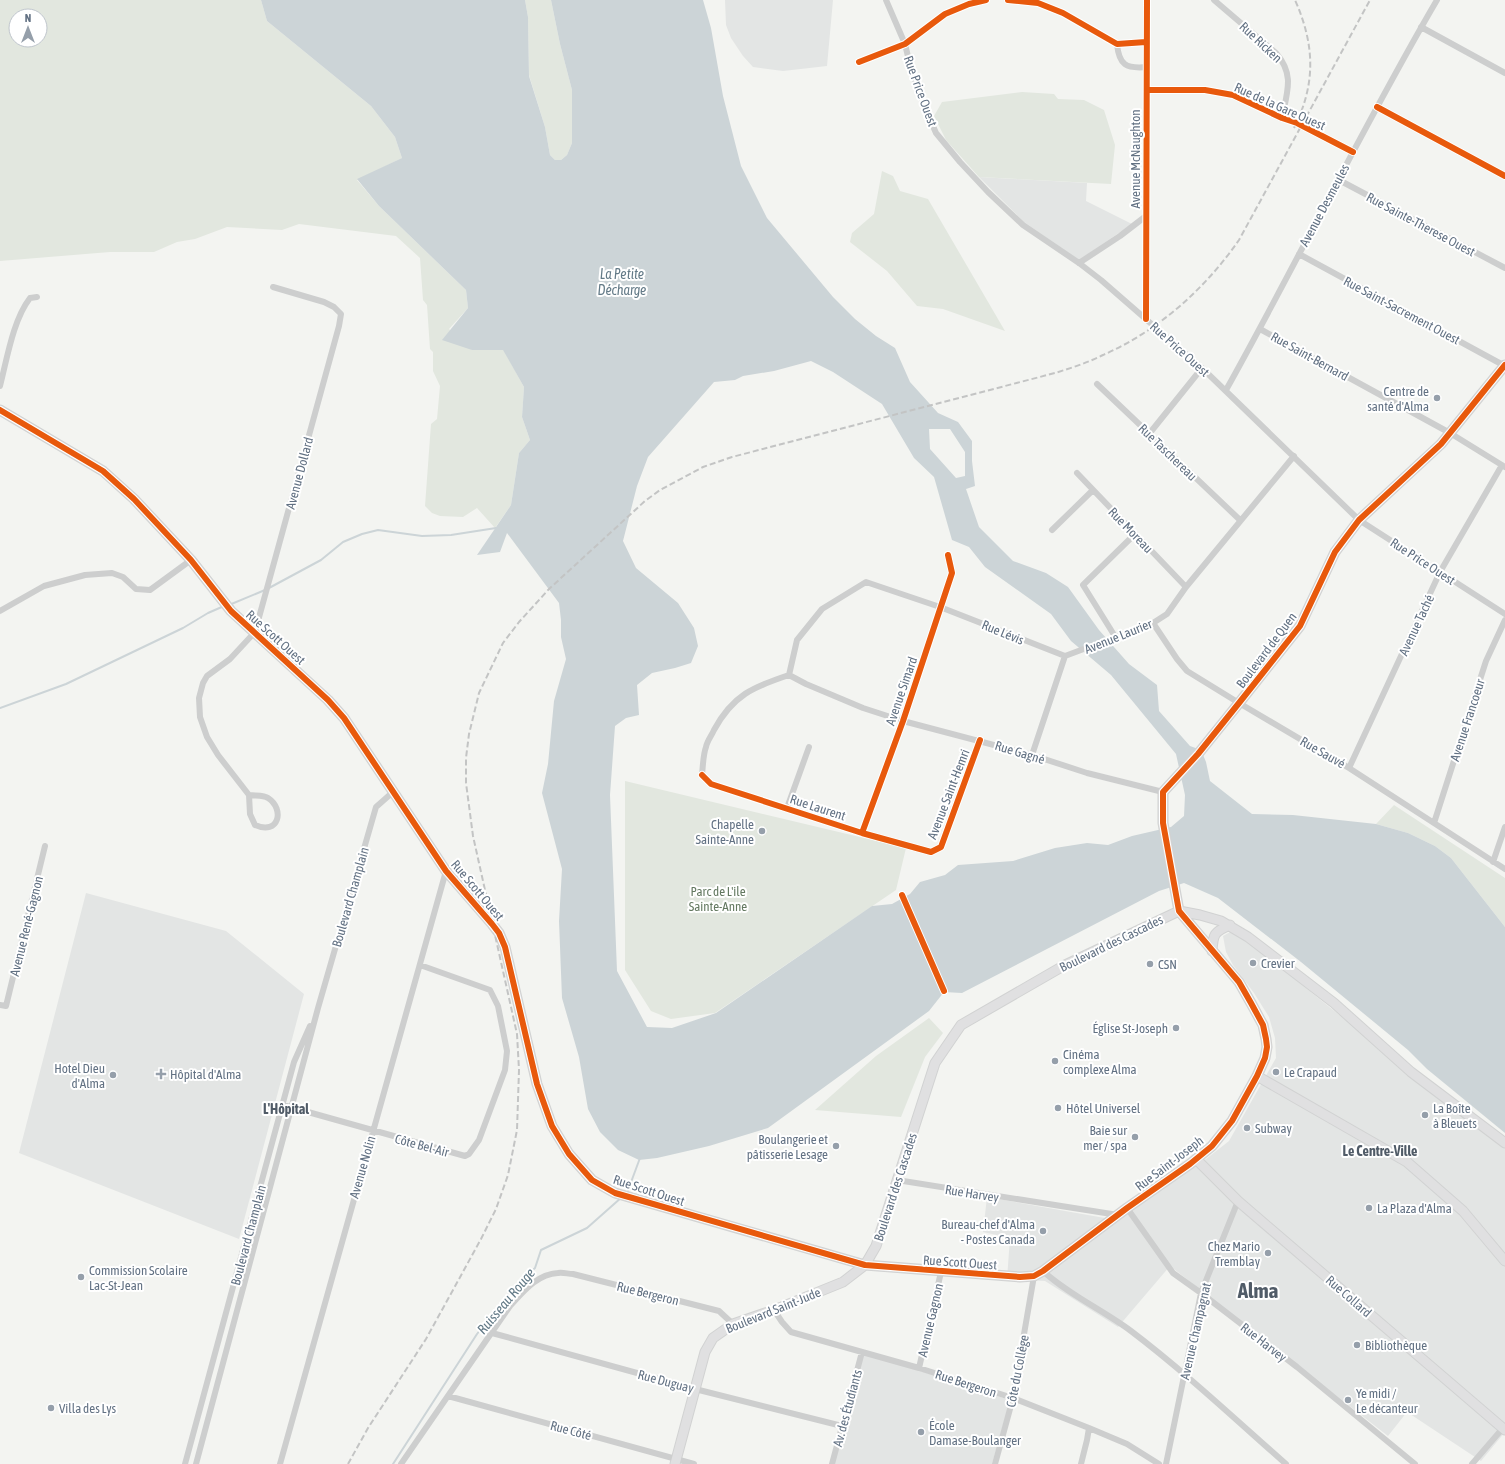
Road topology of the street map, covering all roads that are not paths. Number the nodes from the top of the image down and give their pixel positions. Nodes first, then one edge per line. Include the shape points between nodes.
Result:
1 (886, 0) edge
2 (986, 0) edge
3 (1008, 0) edge
4 (1147, 0) edge
5 (1214, 0) edge
6 (1437, 0) edge
7 (1421, 27) junction
8 (1146, 42) junction
9 (905, 44) junction
10 (1117, 44) junction
11 (859, 62) dead end
12 (1147, 67) junction
13 (1505, 73) edge
14 (1147, 90) junction
15 (1377, 107) junction
16 (1282, 118) junction
17 (1353, 152) junction
18 (1505, 176) edge
19 (1337, 179) junction
20 (1146, 216) junction
21 (1299, 254) junction
22 (1079, 263) junction
23 (1505, 268) edge
24 (273, 287) dead end
25 (37, 297) dead end
26 (1146, 319) junction
27 (1260, 329) junction
28 (1505, 366) edge
29 (1202, 368) junction
30 (1097, 384) dead end
31 (0, 386) edge
32 (1226, 390) junction
33 (0, 410) edge
34 (1450, 433) junction
35 (1149, 434) junction
36 (1294, 456) junction
37 (1503, 466) edge
38 (1076, 473) dead end
39 (1093, 490) junction
40 (1240, 520) junction
41 (1359, 520) junction
42 (1052, 530) dead end
43 (1135, 534) junction
44 (948, 555) dead end
45 (191, 560) junction
46 (1440, 572) junction
47 (1186, 587) junction
48 (940, 607) junction
49 (0, 611) edge
50 (1505, 614) edge
51 (1505, 620) edge
52 (1153, 623) junction
53 (255, 632) junction
54 (1116, 638) junction
55 (1065, 656) junction
56 (789, 675) junction
57 (1239, 703) junction
58 (903, 721) junction
59 (980, 740) junction
60 (809, 747) dead end
61 (1032, 755) junction
62 (1349, 768) junction
63 (393, 792) junction
64 (1163, 792) junction
65 (249, 795) junction
66 (787, 808) junction
67 (1434, 823) junction
68 (1505, 827) edge
69 (862, 833) junction
70 (45, 846) dead end
71 (931, 852) joint
72 (1493, 862) junction
73 (1505, 870) edge
74 (446, 871) junction
75 (1179, 911) junction
76 (1230, 925) junction
77 (1212, 951) junction
78 (420, 965) junction
79 (3, 1006) edge
80 (318, 1008) junction
81 (1257, 1076) junction
82 (283, 1105) junction
83 (292, 1108) junction
84 (372, 1131) junction
85 (1505, 1143) edge
86 (1196, 1160) junction
87 (897, 1180) junction
88 (1238, 1202) junction
89 (1127, 1208) junction
90 (1118, 1215) junction
91 (1505, 1261) edge
92 (865, 1265) junction
93 (1043, 1271) junction
94 (941, 1272) junction
95 (1034, 1276) junction
96 (1201, 1293) junction
97 (774, 1310) junction
98 (733, 1324) junction
99 (492, 1333) junction
100 (862, 1352) junction
101 (919, 1368) junction
102 (1185, 1375) junction
103 (695, 1389) junction
104 (448, 1396) junction
105 (1013, 1398) junction
106 (842, 1426) junction
107 (1504, 1427) edge
108 (1089, 1428) junction
109 (676, 1462) edge
110 (185, 1464) edge
111 (196, 1464) edge
112 (280, 1464) edge
113 (401, 1464) edge
114 (694, 1464) edge
115 (832, 1464) edge
116 (995, 1464) edge
117 (1081, 1464) edge
118 (1159, 1464) edge
119 (1166, 1464) edge
120 (1286, 1464) edge
121 (1415, 1464) edge
122 (1472, 1464) edge

1 - 9 street, Rue Price Ouest
2 - 9 street via 945,14
3 - 10 street via 1038,3
4 - 8 street, Avenue McNaughton
5 - 16 street, Rue Ricken via 1276,53 1283,62 1289,82
6 - 7 street, Avenue Desmeules
7 - 13 street
7 - 15 street, Avenue Desmeules
8 - 10 street
8 - 12 street, Avenue McNaughton
9 - 11 street
9 - 22 street, Rue Price Ouest via 923,103 936,133 974,177 1023,225
10 - 12 street via 1122,62 1132,67
12 - 14 street, Avenue McNaughton
14 - 16 street, Rue de la Gare Ouest via 1205,90 1233,94
14 - 20 street, Avenue McNaughton
15 - 17 street, Avenue Desmeules
15 - 18 street
16 - 17 street, Rue de la Gare Ouest via 1298,123
17 - 19 street, Avenue Desmeules
19 - 21 street, Avenue Desmeules
19 - 23 street, Rue Sainte-Therese Ouest
20 - 22 street, Avenue McNaughton
20 - 26 street, Avenue McNaughton
21 - 27 street, Avenue Desmeules
21 - 28 street, Rue Saint-Sacrement Ouest
22 - 26 street, Rue Price Ouest
24 - 53 street, Avenue Dollard via 324,302 340,314 339,326
25 - 31 street via 30,298 23,307
26 - 29 street, Rue Price Ouest
27 - 32 street, Avenue Desmeules
27 - 34 street, Rue Saint-Bernard
28 - 34 street, Boulevard de Quen
29 - 32 street, Rue Price Ouest
29 - 35 street
30 - 35 street, Rue Taschereau
32 - 36 street, Rue Price Ouest
33 - 45 street, Rue Scott Ouest via 103,471 134,499
34 - 37 street, Rue Saint-Bernard
34 - 41 street, Boulevard de Quen
35 - 40 street, Rue Taschereau
36 - 40 street, Avenue Laurier
36 - 41 street, Rue Price Ouest
37 - 46 street, Avenue Taché
38 - 39 street, Rue Moreau
39 - 42 street
39 - 43 street, Rue Moreau
40 - 47 street, Avenue Laurier
41 - 46 street, Rue Price Ouest
41 - 57 street, Boulevard de Quen via 1335,552 1300,626
43 - 47 street, Rue Moreau
43 - 54 street via 1083,585
44 - 48 street, Avenue Simard via 952,573
45 - 49 street via 150,590 136,589 123,577 112,573 85,575 44,586
45 - 53 street, Rue Scott Ouest via 231,611
46 - 50 street, Rue Price Ouest
46 - 62 street, Avenue Taché
47 - 52 street, Avenue Laurier via 1167,614
48 - 55 street, Rue Lévis
48 - 56 street, Rue Lévis via 866,582 822,609 797,640
48 - 58 street, Avenue Simard
51 - 67 street, Avenue Francoeur via 1486,661
52 - 54 street, Avenue Laurier
52 - 57 street, Rue Sauvé via 1187,671
53 - 63 street, Rue Scott Ouest via 344,718
53 - 65 street via 230,659 207,676 199,698 200,716 207,737
54 - 55 street, Avenue Laurier
55 - 61 street
56 - 58 street, Rue Gagné via 862,708
56 - 66 street, Rue Laurent via 766,682 733,702 706,746 702,775 711,784
57 - 62 street, Rue Sauvé
57 - 64 street, Boulevard de Quen
58 - 59 street, Rue Gagné
58 - 69 street, Avenue Simard
59 - 61 street, Rue Gagné
59 - 71 street, Avenue Saint-Hemri via 941,847
60 - 66 street
61 - 64 street, Rue Gagné via 1087,773
62 - 67 street, Rue Sauvé
63 - 74 street, Rue Scott Ouest
63 - 80 street, Boulevard Champlain via 376,807
64 - 75 street, Rue Saint-Joseph via 1164,823
65 - 65 street via 250,814 255,825 270,828 278,817 273,802 267,797
66 - 69 street, Rue Laurent
67 - 72 street, Rue Sauvé
68 - 72 street
69 - 71 street, Rue Laurent
70 - 79 street, Avenue René-Gagnon
72 - 73 street, Rue Sauvé
74 - 78 street, Avenue Nolin
74 - 92 street, Rue Scott Ouest via 492,924 506,947 537,1084 552,1126 569,1154 592,1180 615,1193
75 - 76 street, Boulevard des Cascades
75 - 77 street, Rue Saint-Joseph
75 - 87 street, Boulevard des Cascades via 1065,965 961,1026 935,1063
76 - 77 street via 1217,931 1213,937
76 - 85 street, Boulevard des Cascades via 1334,1003 1411,1072
77 - 81 street, Rue Saint-Joseph via 1239,982 1263,1026 1267,1047 1266,1058
78 - 84 street, Avenue Nolin
78 - 84 street, Côte Bel-Air via 490,990 498,1006 507,1051 505,1070 479,1140 465,1156
80 - 82 street, Boulevard Champlain via 294,1062
80 - 83 street, Boulevard Champlain
81 - 86 street, Rue Saint-Joseph via 1225,1131
81 - 91 street via 1407,1162 1463,1212
82 - 83 street, Côte Bel-Air
82 - 110 street, Boulevard Champlain
83 - 84 street, Côte Bel-Air
83 - 111 street, Boulevard Champlain
84 - 112 street, Avenue Nolin
86 - 88 street, Rue Collard
86 - 89 street, Rue Saint-Joseph
87 - 90 street, Rue Harvey
87 - 92 street, Boulevard des Cascades via 876,1246
88 - 96 street, Avenue Champagnat
88 - 107 street, Rue Collard
89 - 90 street, Rue Saint-Joseph
89 - 96 street, Rue Harvey via 1172,1272
90 - 93 street, Rue Saint-Joseph
92 - 94 street, Rue Scott Ouest
92 - 97 street, Boulevard Saint-Jude via 843,1282
93 - 95 street, Rue Scott Ouest
93 - 102 street via 1055,1282 1130,1331
94 - 95 street, Rue Scott Ouest
94 - 101 street, Avenue Gagnon
95 - 105 street, Côte du Collège
96 - 102 street, Avenue Champagnat
96 - 121 street, Rue Harvey
97 - 98 street, Boulevard Saint-Jude
97 - 100 street, Rue Bergeron via 791,1332
98 - 99 street, Rue Bergeron via 719,1310 557,1272 540,1277 529,1286 510,1306
98 - 103 street, Boulevard Saint-Jude via 713,1338 705,1352
99 - 103 street, Rue Duguay
99 - 104 street
100 - 101 street, Rue Bergeron
100 - 106 street, Av. des Étudiants
101 - 105 street, Rue Bergeron
102 - 119 street, Avenue Champagnat
102 - 120 street
103 - 106 street, Rue Duguay
103 - 109 street, Boulevard Saint-Jude
104 - 109 street, Rue Côté
104 - 113 street
105 - 108 street, Rue Bergeron
105 - 116 street, Côte du Collège
106 - 115 street, Av. des Étudiants
107 - 122 street
108 - 117 street
108 - 118 street, Rue Bergeron via 1127,1444
109 - 114 street, Rue Côté

